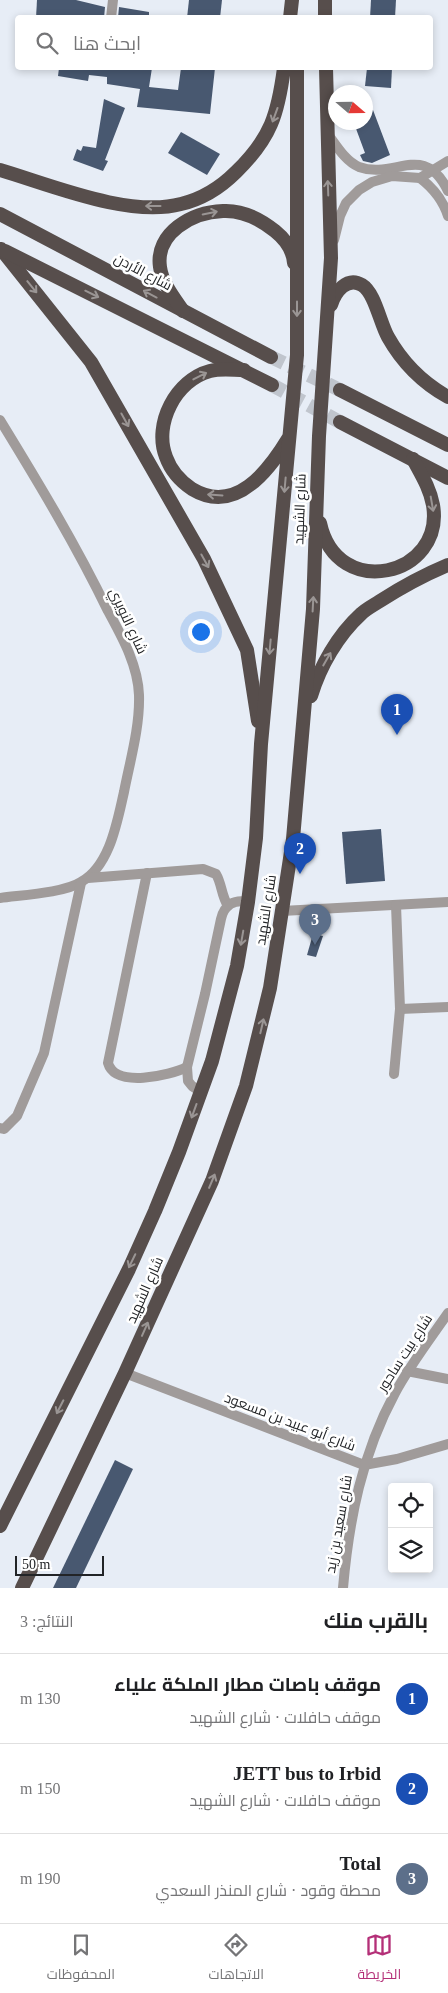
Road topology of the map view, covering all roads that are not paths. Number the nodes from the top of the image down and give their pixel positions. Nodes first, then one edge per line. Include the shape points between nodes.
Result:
1 (113, 0) edge
2 (292, 0) edge
3 (298, 0) edge
4 (325, 0) edge
5 (111, 15) edge
6 (290, 15) edge
7 (298, 15) edge
8 (325, 15) edge
9 (284, 70) edge
10 (298, 70) edge
11 (326, 70) edge
12 (326, 133) junction
13 (448, 161) edge
14 (432, 169) junction
15 (0, 170) edge
16 (420, 178) junction
17 (448, 191) edge
18 (0, 214) edge
19 (448, 216) edge
20 (1, 249) edge
21 (331, 258) junction
22 (297, 283) junction
23 (185, 313) junction
24 (328, 315) junction
25 (270, 357) tunnel mouth
26 (244, 370) junction
27 (272, 385) tunnel mouth
28 (340, 390) tunnel mouth
29 (448, 397) edge
30 (0, 420) edge
31 (340, 422) tunnel mouth
32 (290, 436) junction
33 (448, 445) edge
34 (413, 459) junction
35 (448, 478) edge
36 (318, 484) junction
37 (448, 565) edge
38 (302, 738) junction
39 (261, 744) junction
40 (147, 873) junction
41 (84, 880) junction
42 (0, 898) edge
43 (248, 902) junction
44 (448, 902) edge
45 (396, 905) junction
46 (228, 906) junction
47 (282, 910) junction
48 (448, 1007) edge
49 (400, 1008) junction
50 (187, 1068) junction
51 (394, 1074) dead end
52 (201, 1092) junction
53 (0, 1128) edge
54 (448, 1313) edge
55 (407, 1371) junction
56 (125, 1373) junction
57 (448, 1379) edge
58 (448, 1444) edge
59 (364, 1464) junction
60 (0, 1526) edge
61 (22, 1588) edge
62 (343, 1588) edge

1 - 5 street
2 - 6 highway
3 - 7 highway
4 - 8 highway
9 -> 15 highway via 276,114 260,145 231,177 215,189 180,205 125,205
10 - 22 highway, شارع الشهيد
11 - 12 highway, شارع الشهيد
12 - 14 street via 345,157 359,167 374,169 412,165
21 -> 12 highway, شارع الشهيد
13 - 14 street
14 - 16 street
14 - 17 street
16 - 19 street via 439,198
16 - 21 street via 392,176 372,182 360,190 346,203 340,216
23 -> 18 highway, شارع الأردن
20 -> 26 highway
20 -> 39 highway via 91,362 210,571 247,650
21 - 24 highway, شارع الشهيد
23 -> 22 highway via 165,283 159,256 162,244 173,230 195,216 236,212 252,216 269,226 289,247
22 -> 32 highway, شارع الشهيد via 297,356
23 - 25 highway, شارع الأردن
24 - 29 highway via 337,291 352,283 364,286 387,336 404,361 428,384
24 - 36 highway, شارع الشهيد
26 - 27 highway
32 -> 26 highway via 267,472 236,494 204,494 184,484 174,472 165,456 163,440 168,411 177,394 208,372
28 - 33 highway
30 - 41 street, شارع النويري via 97,587 124,641 137,679 136,728 118,817 103,858
31 - 34 highway
32 -> 39 highway, شارع الشهيد
34 - 35 highway
34 -> 36 highway via 432,498 434,523 421,551 390,571 360,570 334,555 322,532
38 -> 36 highway, شارع الشهيد via 313,609
38 -> 37 highway via 319,675 361,614 392,593
38 - 47 highway, شارع الشهيد via 293,839
39 - 43 highway, شارع الشهيد via 259,801
40 - 41 street
40 - 46 street via 210,870 219,879 221,893
40 - 50 street via 109,1068 116,1075 143,1077 166,1076
41 - 42 street via 67,888
41 - 53 street via 44,1053 17,1116 4,1129
43 - 46 street via 234,902
43 -> 52 highway, شارع الشهيد via 230,998
44 - 45 street
45 - 47 street
45 - 49 street
46 - 50 street via 220,919
56 -> 47 highway, شارع الشهيد via 212,1181 236,1118 263,1021
48 - 49 street
49 - 51 street
50 - 52 street via 188,1081
52 -> 60 highway, شارع الشهيد via 143,1240
54 - 55 street, شارع بيت ساحور
55 - 57 street
55 - 59 street, شارع بيت ساحور
56 - 59 street, شارع أبو عبيد بن مسعود
56 - 61 highway, شارع الشهيد
58 - 59 street, شارع أبو عبيد بن مسعود via 397,1459
59 - 62 street, شارع سعيد بن زيد via 351,1520

